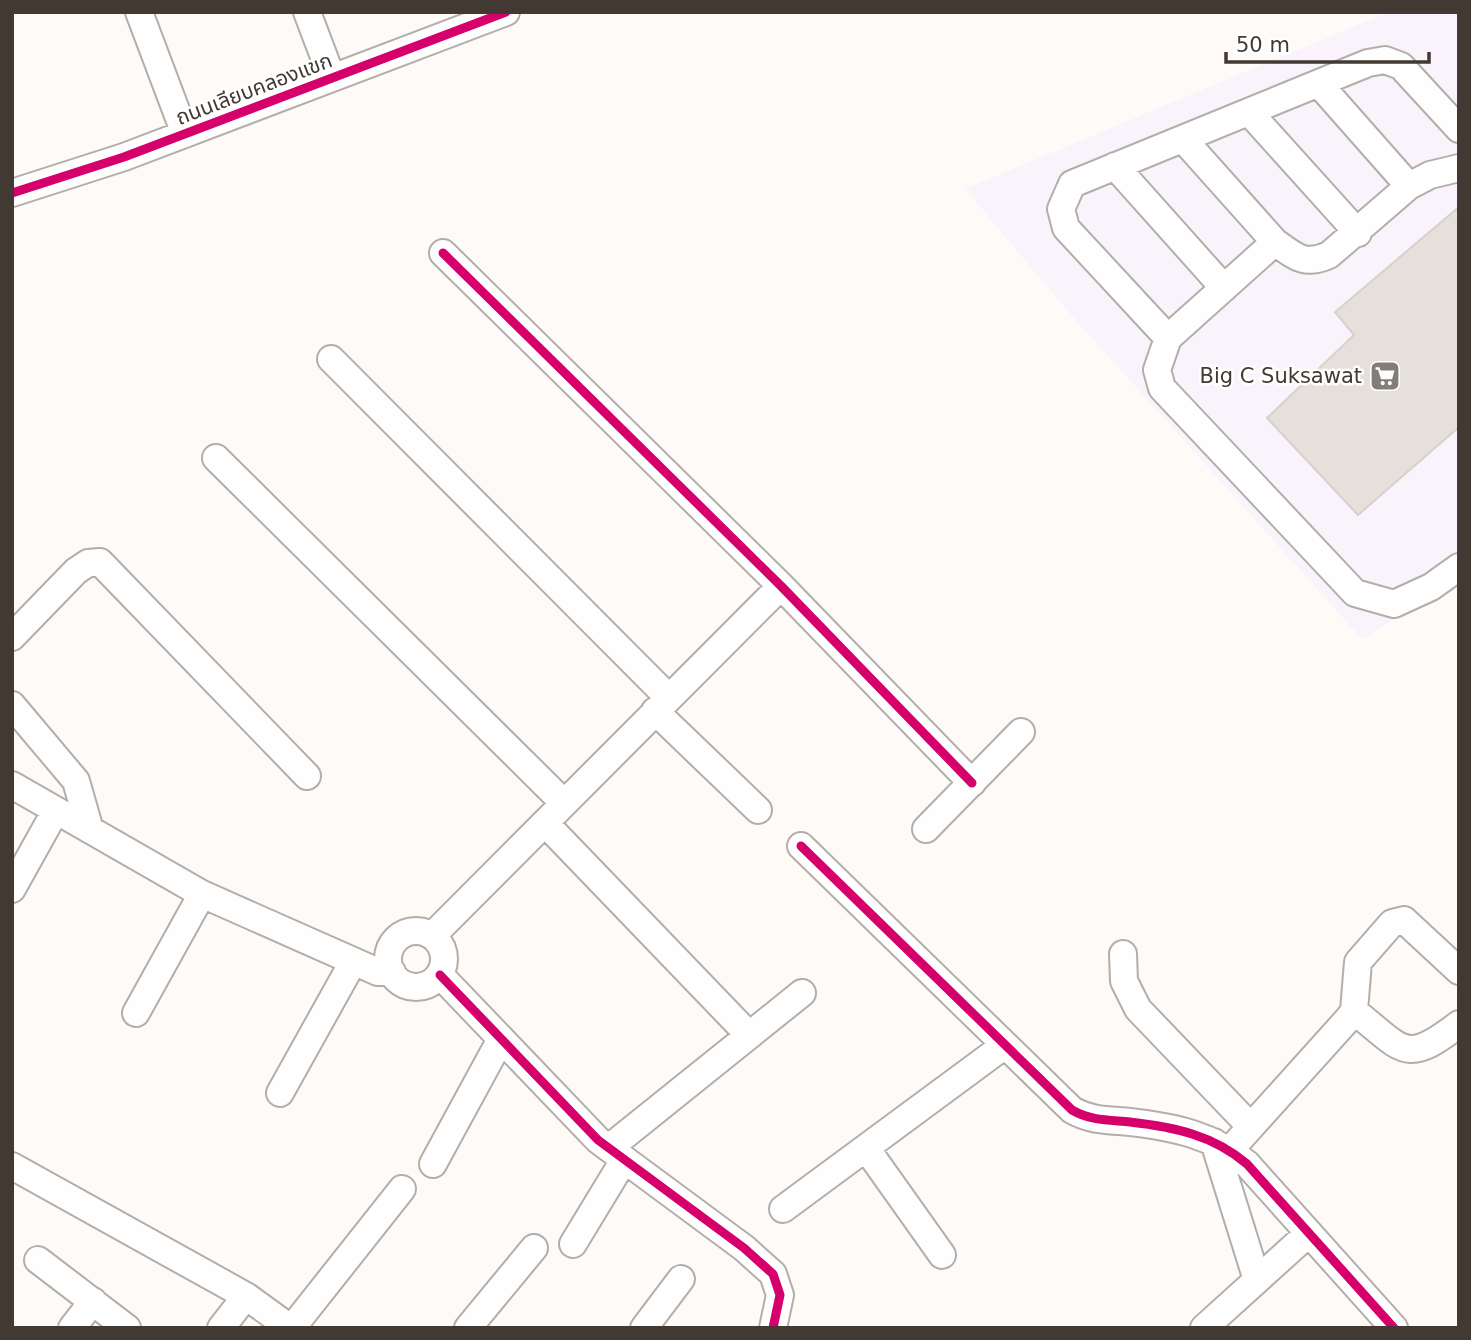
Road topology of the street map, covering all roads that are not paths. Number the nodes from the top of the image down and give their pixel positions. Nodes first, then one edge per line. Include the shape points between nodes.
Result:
1 (139, 12) edge
2 (307, 12) edge
3 (506, 12) edge
4 (331, 78) junction
5 (1319, 84) junction
6 (1249, 112) junction
7 (1459, 129) edge
8 (185, 134) junction
9 (1182, 139) junction
10 (1115, 166) junction
11 (1459, 168) edge
12 (1409, 186) junction
13 (12, 193) edge
14 (1358, 233) junction
15 (1275, 242) junction
16 (443, 253) dead end
17 (1224, 288) junction
18 (1168, 338) junction
19 (331, 359) dead end
20 (216, 458) dead end
21 (1459, 567) edge
22 (781, 586) junction
23 (12, 638) edge
24 (12, 705) edge
25 (662, 705) junction
26 (1021, 732) dead end
27 (307, 776) dead end
28 (972, 783) junction
29 (12, 785) edge
30 (564, 803) junction
31 (56, 810) junction
32 (758, 810) dead end
33 (545, 823) junction
34 (926, 829) dead end
35 (90, 830) junction
36 (801, 846) dead end
37 (12, 889) edge
38 (202, 894) junction
39 (432, 936) junction
40 (1123, 954) dead end
41 (353, 962) junction
42 (1459, 971) edge
43 (392, 972) junction
44 (440, 975) junction
45 (802, 993) dead end
46 (1354, 1011) junction
47 (136, 1013) dead end
48 (1459, 1024) edge
49 (749, 1035) junction
50 (501, 1039) junction
51 (1005, 1045) junction
52 (280, 1093) dead end
53 (1251, 1126) junction
54 (1222, 1146) junction
55 (866, 1148) junction
56 (617, 1154) junction
57 (433, 1164) dead end
58 (12, 1166) edge
59 (402, 1189) dead end
60 (783, 1209) dead end
61 (1309, 1233) junction
62 (573, 1244) dead end
63 (534, 1248) dead end
64 (942, 1255) dead end
65 (38, 1259) dead end
66 (681, 1279) dead end
67 (1257, 1280) junction
68 (246, 1296) junction
69 (93, 1301) junction
70 (72, 1328) edge
71 (127, 1328) edge
72 (221, 1328) edge
73 (291, 1328) edge
74 (468, 1328) edge
75 (644, 1328) edge
76 (773, 1328) edge
77 (1204, 1328) edge
78 (1394, 1328) edge

1 - 8 street
2 - 4 street
3 - 4 street, ถนนเลียบคลองแขก
4 - 8 street, ถนนเลียบคลองแขก
5 - 6 street
5 - 7 street via 1368,63 1396,63
5 - 12 street
6 - 9 street
6 - 14 street
8 - 13 street, ถนนเลียบคลองแขก
9 - 10 street
9 - 15 street
10 - 17 street
10 - 18 street via 1072,184 1063,202 1063,222
11 - 12 street
12 - 14 street
14 - 15 street via 1313,262
15 - 17 street
16 - 22 street
17 - 18 street
18 - 21 street via 1157,370 1162,388 1355,593 1394,604 1431,587
19 - 25 street
20 - 30 street
22 - 25 street
22 - 28 street
23 - 27 street via 76,571 100,562
24 - 35 street via 76,781
25 - 30 street
25 - 32 street
26 - 28 street
28 - 34 street
29 - 31 street
30 - 33 street
31 - 35 street
31 - 37 street
33 - 39 street
33 - 49 street
35 - 38 street
36 - 51 street
38 - 41 street
38 - 47 street
39 - 43 street via 415,932 399,937 389,953
39 - 44 street via 444,958
40 - 53 street via 1124,981 1138,1009
41 - 43 street
41 - 52 street
42 - 46 street via 1404,920 1392,923 1358,962
43 - 44 street via 405,985 415,987
44 - 50 street
45 - 49 street
46 - 48 street via 1400,1047 1413,1051 1430,1047
46 - 53 street
49 - 56 street
50 - 56 street
50 - 57 street
51 - 54 street via 1086,1118 1159,1125 1198,1134
51 - 55 street
53 - 54 street
54 - 61 street
54 - 67 street
55 - 60 street
55 - 64 street
56 - 62 street
56 - 76 street via 773,1274 780,1295
58 - 68 street
59 - 73 street
61 - 67 street
61 - 78 street
63 - 74 street
65 - 69 street
66 - 75 street
67 - 77 street
68 - 72 street
68 - 73 street
69 - 70 street
69 - 71 street

